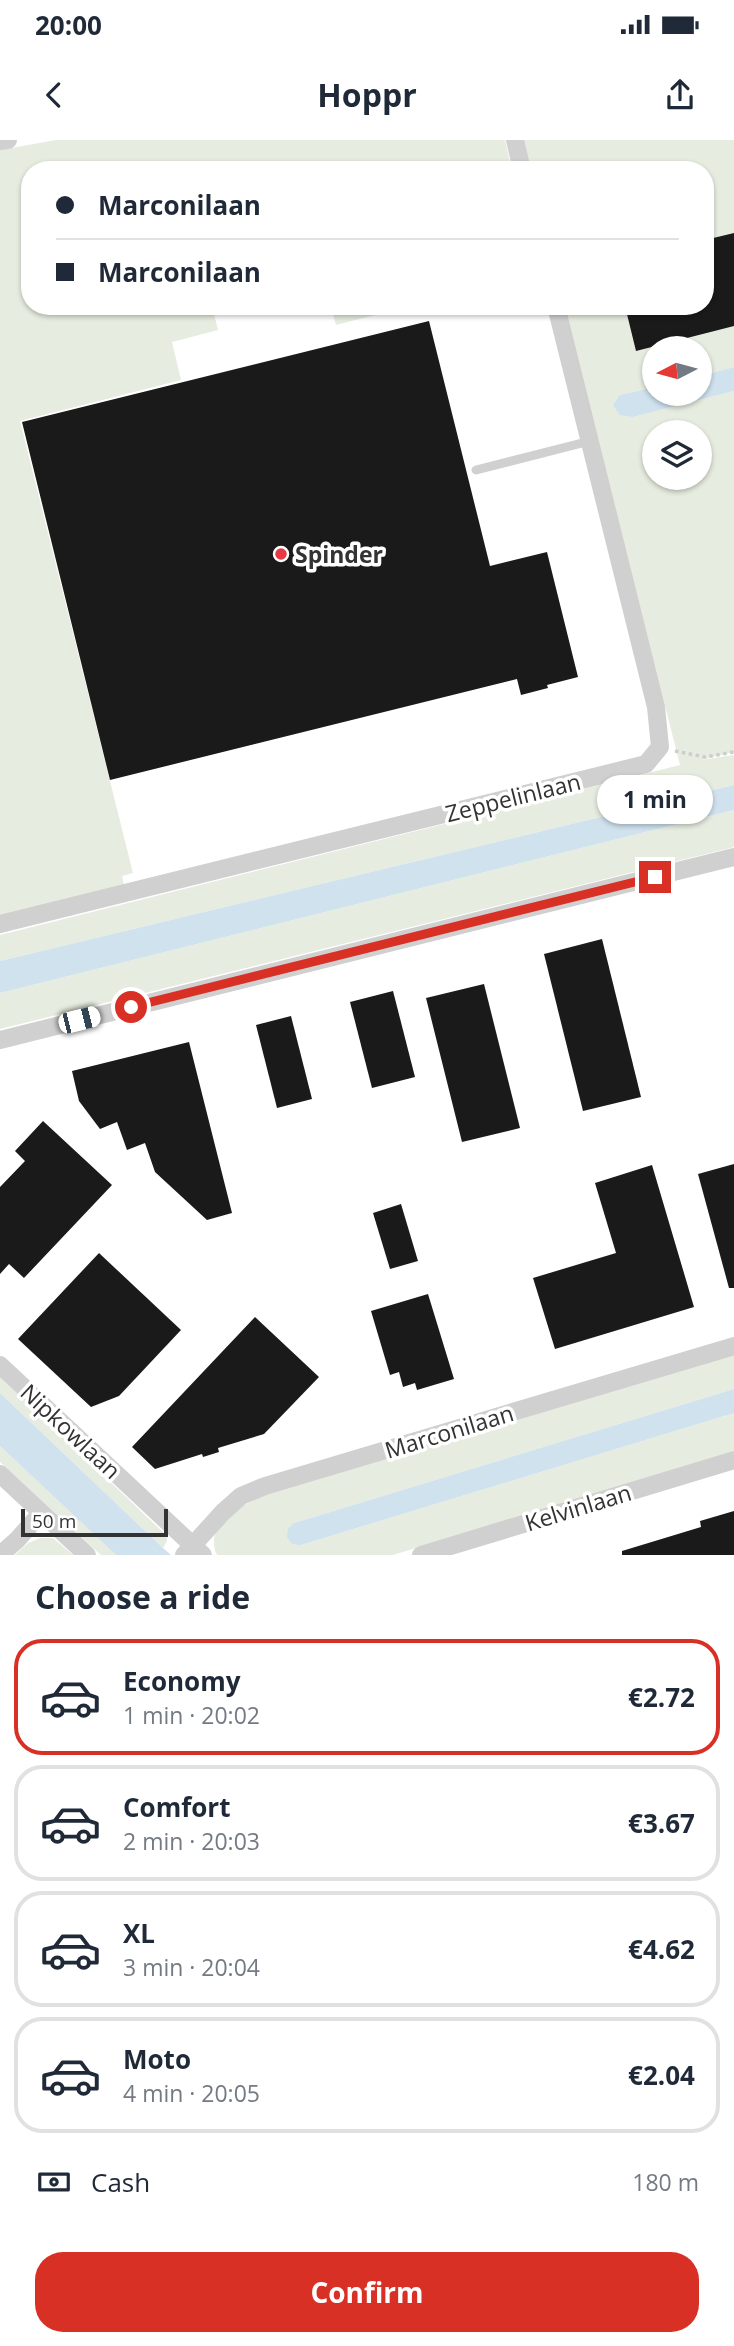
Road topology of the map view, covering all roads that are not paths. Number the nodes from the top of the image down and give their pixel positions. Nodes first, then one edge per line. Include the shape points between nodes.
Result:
1 (8, 140) edge
2 (515, 140) edge
3 (0, 142) edge
4 (520, 161) edge
5 (558, 315) edge
6 (590, 441) junction
7 (475, 470) dead end
8 (734, 857) edge
9 (0, 924) edge
10 (0, 1040) edge
11 (734, 1346) edge
12 (0, 1365) edge
13 (734, 1460) edge
14 (0, 1474) edge
15 (41, 1513) junction
16 (192, 1552) edge
17 (0, 1555) edge
18 (87, 1555) edge
19 (421, 1555) edge

1 - 3 street
2 - 4 street
5 - 6 street
6 - 7 lane
6 - 9 street, Zeppelinlaan via 656,707 660,747 646,764
8 - 10 street
11 - 16 street, Marconilaan via 265,1486 241,1496 223,1512
12 - 16 street, Nipkowlaan
13 - 19 street, Kelvinlaan
14 - 15 street
15 - 17 street
15 - 18 street

